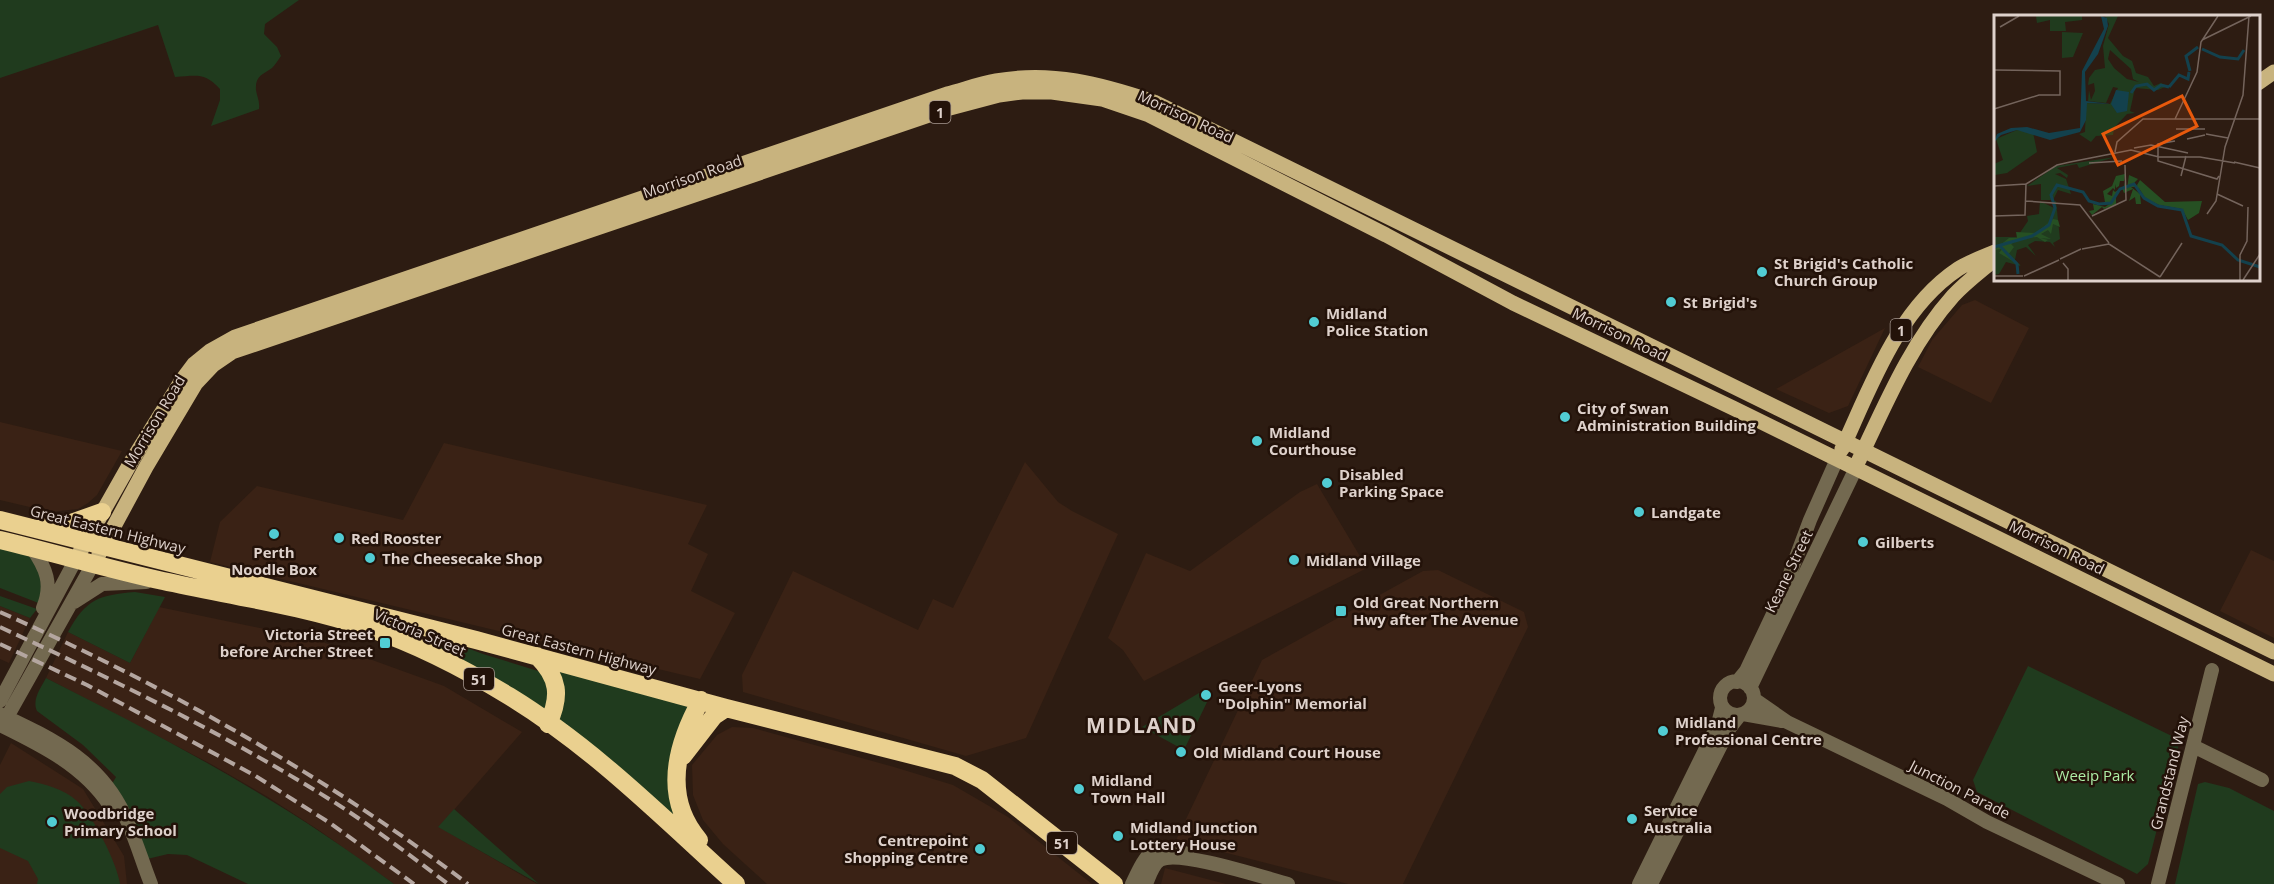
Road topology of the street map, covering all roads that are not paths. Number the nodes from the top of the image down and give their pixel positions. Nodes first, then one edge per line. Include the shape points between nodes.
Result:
1 (2274, 72) edge
2 (2259, 82) edge
3 (1994, 252) edge
4 (1994, 260) edge
5 (1845, 442) junction
6 (1864, 451) junction
7 (1837, 459) junction
8 (1856, 468) junction
9 (102, 512) junction
10 (0, 520) edge
11 (21, 526) junction
12 (0, 540) edge
13 (94, 544) junction
14 (32, 548) junction
15 (85, 562) junction
16 (163, 581) junction
17 (70, 605) junction
18 (45, 619) junction
19 (2274, 652) edge
20 (537, 656) junction
21 (2212, 670) dead end
22 (2274, 674) edge
23 (14, 675) junction
24 (29, 679) junction
25 (1737, 682) junction
26 (0, 688) edge
27 (1752, 694) junction
28 (701, 700) junction
29 (0, 701) edge
30 (726, 708) junction
31 (1722, 708) junction
32 (1742, 715) junction
33 (2, 721) edge
34 (1787, 722) junction
35 (548, 724) junction
36 (48, 736) junction
37 (2193, 746) junction
38 (676, 771) junction
39 (2262, 780) dead end
40 (136, 845) junction
41 (1158, 855) junction
42 (734, 881) edge
43 (151, 884) edge
44 (1114, 884) edge
45 (1132, 884) edge
46 (1146, 884) edge
47 (1288, 884) edge
48 (1639, 884) edge
49 (1651, 884) edge
50 (2118, 884) edge
51 (2158, 884) edge

1 - 2 main road
3 - 5 main road, 1 via 1959,268 1918,306 1896,336
4 - 6 main road, 1 via 1955,294 1925,332
5 - 6 main road, Morrison Road / 1
5 - 7 main road
5 - 9 main road, Morrison Road / 1 via 1154,102 1106,86 1055,77 1023,78 947,94 235,337 194,364
6 - 8 main road, 1
6 - 19 main road, Morrison Road
7 - 8 main road, Morrison Road / 1
7 - 13 main road, Morrison Road / 1 via 1513,303 1149,115 1102,99 1022,92 950,108 232,352 196,383
7 - 25 street, Keane Street via 1782,595
8 - 22 main road, Morrison Road
8 - 27 street, Keane Street
9 - 11 highway via 71,523 33,522
9 - 13 main road, Morrison Road / 1
10 - 11 highway, Great Eastern Highway
11 - 13 highway, Great Eastern Highway
12 - 14 highway
13 - 15 main road, Morrison Road / 1
13 - 20 highway, Great Eastern Highway / 51
14 - 15 highway
14 - 18 street via 49,579
15 - 16 highway, Victoria Street / 51
15 - 17 street, Morrison Road
15 - 18 street, Morrison Road
16 - 17 street via 102,584
16 - 35 highway, Victoria Street / 51 via 370,628 473,675
17 - 24 street, Morrison Road
18 - 23 street, Morrison Road
20 - 28 highway, Great Eastern Highway / 51
20 - 35 highway via 550,669 556,693 556,707
21 - 37 street, Grandstand Way
23 - 26 street
23 - 29 street, Morrison Road
24 - 33 street, Morrison Road
24 - 36 street via 22,711 28,721
25 - 27 street
25 - 31 street via 1727,683 1722,690
27 - 32 street via 1752,706
27 - 34 street, Junction Parade
28 - 30 highway, Great Eastern Highway / 51
28 - 38 highway via 683,737
30 - 38 highway via 702,730
30 - 44 highway, Great Eastern Highway / 51 via 955,766 982,780
31 - 32 street via 1730,714
31 - 48 street via 1718,724
32 - 34 street, Junction Parade
32 - 49 street via 1729,729
33 - 36 street
33 - 40 street via 85,778 107,801
34 - 50 street, Junction Parade
35 - 42 highway, Victoria Street / 51 via 612,770
36 - 40 street via 102,780 123,812
37 - 39 street
37 - 51 street, Grandstand Way
38 - 42 highway via 684,815 693,834
40 - 43 street
41 - 45 street via 1148,854
41 - 46 street
41 - 47 street via 1203,861

